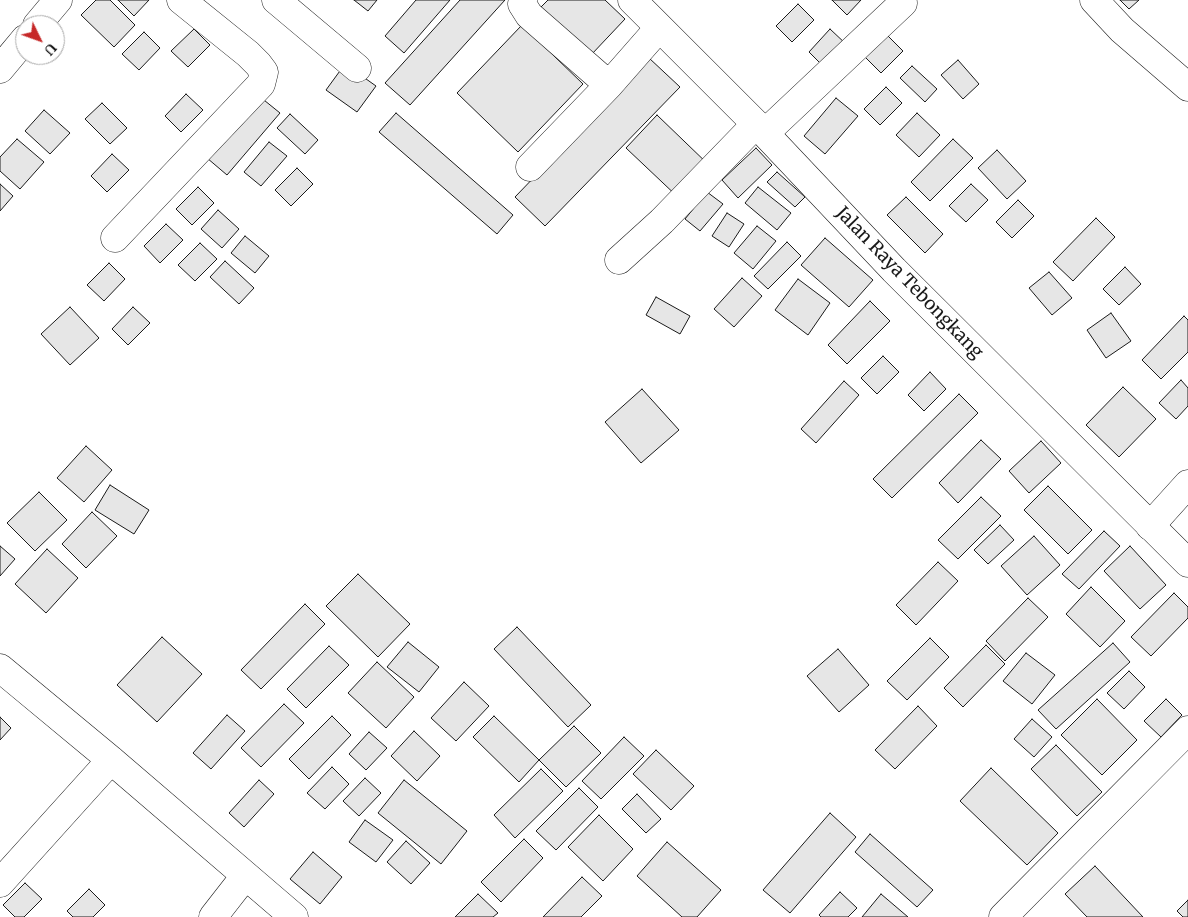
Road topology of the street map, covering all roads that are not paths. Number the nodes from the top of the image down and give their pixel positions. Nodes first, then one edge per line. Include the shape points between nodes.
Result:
1 (182, 0) edge
2 (276, 0) edge
3 (523, 0) edge
4 (632, 0) edge
5 (1094, 0) edge
6 (56, 1) edge
7 (903, 2) dead end
8 (45, 15) edge
9 (659, 28) junction
10 (15, 51) edge
11 (357, 68) dead end
12 (0, 69) edge
13 (608, 86) junction
14 (1188, 86) edge
15 (760, 128) junction
16 (530, 167) dead end
17 (115, 238) dead end
18 (619, 260) dead end
19 (1188, 484) edge
20 (1150, 526) junction
21 (1188, 563) edge
22 (0, 668) edge
23 (1188, 730) edge
24 (111, 760) junction
25 (245, 876) junction
26 (0, 884) edge
27 (213, 917) edge
28 (294, 917) edge
29 (1003, 917) edge

1 - 17 street via 258,64 264,72 261,84
2 - 11 street
3 - 13 street via 529,16
4 - 9 street, Jalan Raya Tebongkang
5 - 14 street via 1122,30
6 - 8 street
7 - 15 street
9 - 13 street
9 - 15 street, Jalan Raya Tebongkang
10 - 12 street
13 - 16 street
15 - 18 street
15 - 20 street, Jalan Raya Tebongkang via 894,270
19 - 20 street
20 - 21 street, Jalan Raya Tebongkang
22 - 24 street
23 - 29 street
24 - 25 street
24 - 26 street
25 - 27 street
25 - 28 street

